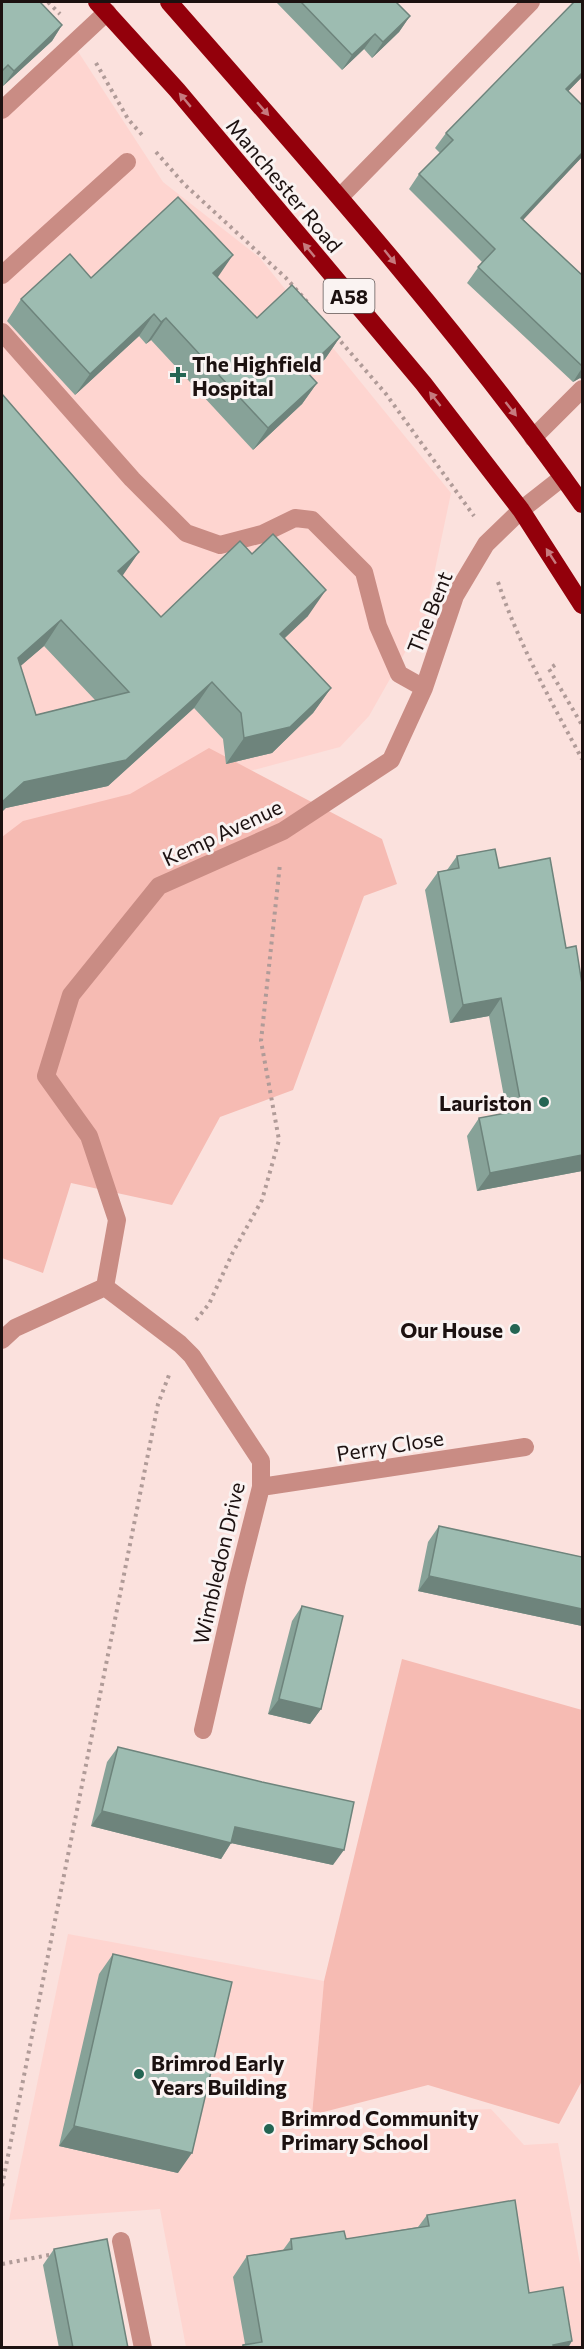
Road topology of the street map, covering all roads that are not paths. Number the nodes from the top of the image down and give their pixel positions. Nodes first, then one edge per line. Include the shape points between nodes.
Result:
1 (169, 2) edge
2 (531, 2) edge
3 (102, 7) edge
4 (2, 110) edge
5 (128, 162) dead end
6 (340, 197) junction
7 (2, 275) edge
8 (2, 332) edge
9 (582, 389) edge
10 (533, 438) junction
11 (563, 477) junction
12 (582, 504) edge
13 (521, 510) junction
14 (582, 605) edge
15 (424, 687) junction
16 (391, 760) joint
17 (105, 1287) junction
18 (6, 1330) edge
19 (525, 1447) dead end
20 (261, 1487) junction
21 (203, 1730) dead end
22 (121, 2241) dead end
23 (142, 2348) edge

1 -> 6 highway, Manchester Road / A58
2 - 6 street
3 - 4 street via 81,37
13 -> 3 highway, Manchester Road / A58 via 423,383 177,90
5 - 7 street
6 -> 10 highway, Manchester Road / A58
8 - 15 street via 132,479 186,533 220,545 262,534 295,518 312,520 364,572 378,626 399,674
9 - 10 street
10 - 11 highway, Manchester Road / A58
11 - 12 highway, Manchester Road / A58
11 - 13 street, The Bent
14 -> 13 highway, Manchester Road / A58
13 - 15 street, The Bent via 486,544 456,596
15 - 16 street, The Bent
16 - 17 street, Kemp Avenue via 283,831 159,886 71,995 46,1076 89,1136 117,1220
17 - 18 street
17 - 20 street, Wimbledon Drive via 192,1356 261,1461
19 - 20 street, Perry Close
20 - 21 street, Wimbledon Drive
22 - 23 street

